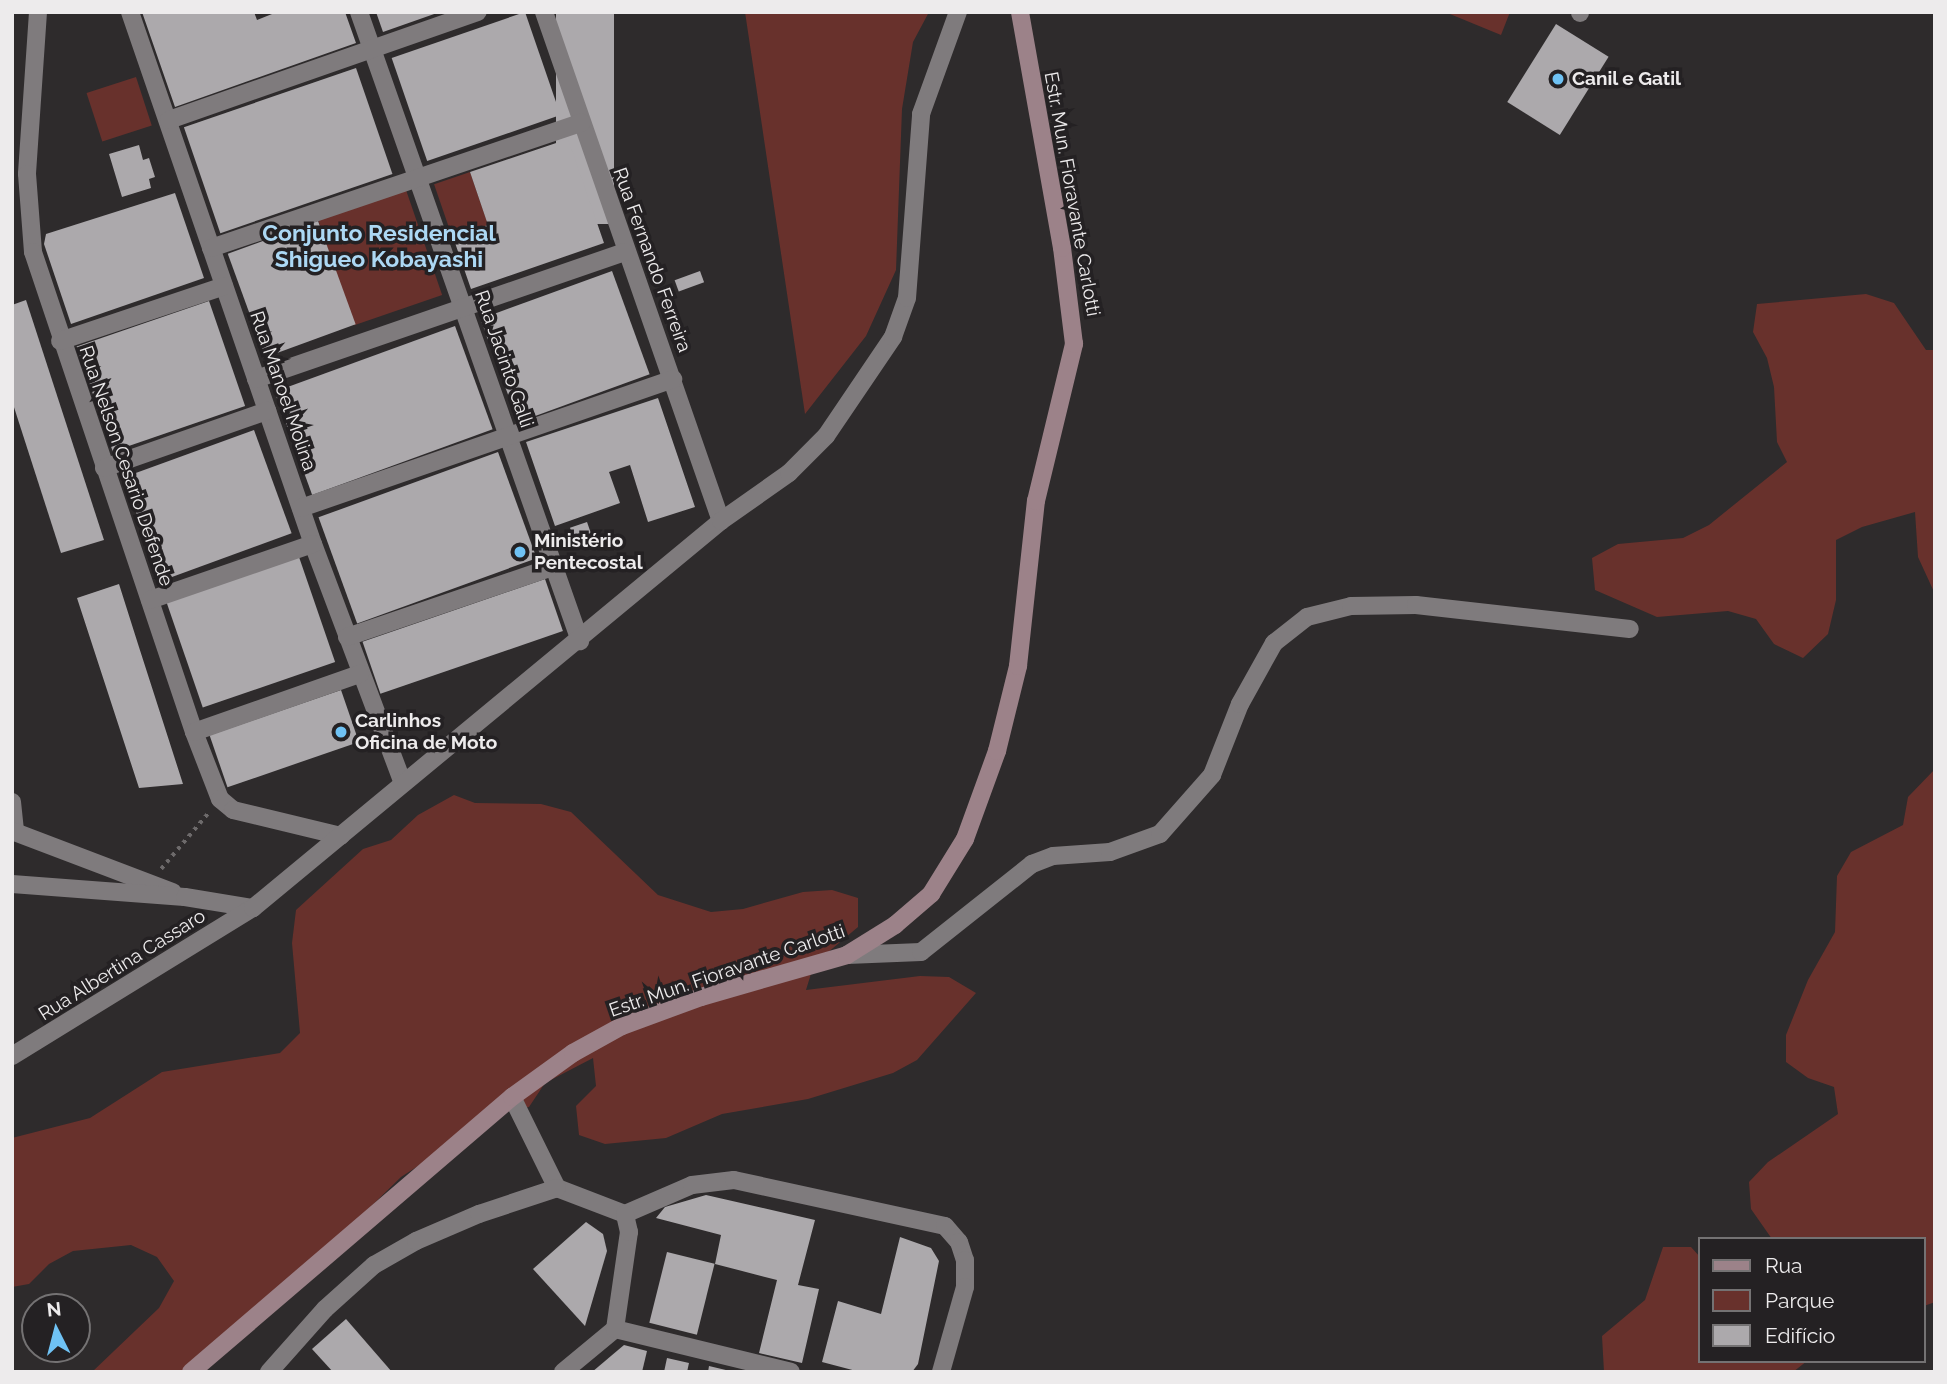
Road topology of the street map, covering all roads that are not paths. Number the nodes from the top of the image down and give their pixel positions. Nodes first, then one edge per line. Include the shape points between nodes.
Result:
1 (38, 12) edge
2 (130, 12) edge
3 (359, 12) edge
4 (478, 12) edge
5 (544, 12) edge
6 (958, 12) edge
7 (1020, 12) edge
8 (372, 51) junction
9 (169, 120) junction
10 (580, 123) junction
11 (418, 178) junction
12 (211, 248) junction
13 (625, 251) junction
14 (224, 286) junction
15 (464, 307) junction
16 (60, 341) junction
17 (256, 379) junction
18 (673, 379) junction
19 (267, 411) junction
20 (509, 438) junction
21 (104, 468) junction
22 (301, 508) junction
23 (721, 521) junction
24 (313, 544) junction
25 (553, 568) junction
26 (150, 600) junction
27 (1630, 629) dead end
28 (347, 637) junction
29 (580, 641) junction
30 (360, 674) junction
31 (194, 732) junction
32 (402, 781) junction
33 (12, 802) edge
34 (13, 832) edge
35 (341, 835) junction
36 (12, 884) edge
37 (185, 897) junction
38 (253, 908) junction
39 (847, 955) junction
40 (12, 1056) edge
41 (512, 1097) junction
42 (556, 1188) junction
43 (625, 1214) junction
44 (615, 1329) junction
45 (191, 1372) edge
46 (269, 1372) edge
47 (563, 1372) edge
48 (791, 1372) edge
49 (941, 1372) edge

1 - 16 street, Rua Nelson Cesario Defende via 28,224
2 - 9 street, Rua Manoel Molina
3 - 8 street, Rua Jacinto Galli
4 - 8 street
5 - 10 street, Rua Fernando Ferreira
6 - 23 street, Rua Albertina Cassaro via 921,114 907,298 893,337 826,436 789,473
7 - 39 street, Estr. Mun. Fioravante Carlotti via 1074,322 1074,344 1036,501 1018,666 997,751 965,839 930,894 895,925
8 - 9 street
8 - 11 street, Rua Jacinto Galli
9 - 12 street, Rua Manoel Molina
10 - 11 street
10 - 13 street, Rua Fernando Ferreira
11 - 12 street
11 - 15 street, Rua Jacinto Galli
12 - 14 street, Rua Manoel Molina
13 - 15 street
13 - 18 street, Rua Fernando Ferreira
14 - 16 street
14 - 17 street, Rua Manoel Molina
15 - 17 street
15 - 20 street, Rua Jacinto Galli
16 - 21 street, Rua Nelson Cesario Defende
17 - 19 street, Rua Manoel Molina
18 - 20 street
18 - 23 street, Rua Fernando Ferreira
19 - 21 street
19 - 22 street, Rua Manoel Molina
20 - 22 street
20 - 25 street, Rua Jacinto Galli
21 - 26 street, Rua Nelson Cesario Defende
22 - 24 street, Rua Manoel Molina
23 - 29 street, Rua Albertina Cassaro
24 - 26 street
24 - 28 street, Rua Manoel Molina
25 - 28 street
25 - 29 street, Rua Jacinto Galli
26 - 31 street, Rua Nelson Cesario Defende
27 - 39 street via 1416,605 1351,606 1307,617 1274,643 1240,704 1212,775 1160,835 1110,852 1054,856 1032,864 920,952
28 - 30 street, Rua Manoel Molina
29 - 32 street, Rua Albertina Cassaro
30 - 31 street
30 - 32 street, Rua Manoel Molina
31 - 35 street, Rua Nelson Cesario Defende via 220,799 233,810
32 - 35 street, Rua Albertina Cassaro
33 - 34 street
34 - 37 street
35 - 38 street, Rua Albertina Cassaro
36 - 37 street
37 - 38 street
38 - 40 street, Rua Albertina Cassaro
39 - 41 street, Estr. Mun. Fioravante Carlotti via 622,1026 573,1053
41 - 42 street
41 - 45 street, Estr. Mun. Fioravante Carlotti
42 - 43 street
42 - 46 street via 479,1214 374,1265 325,1309
43 - 44 street via 629,1232
43 - 49 street via 692,1185 734,1180 945,1226 959,1242 965,1260 965,1287
44 - 47 street
44 - 48 street

